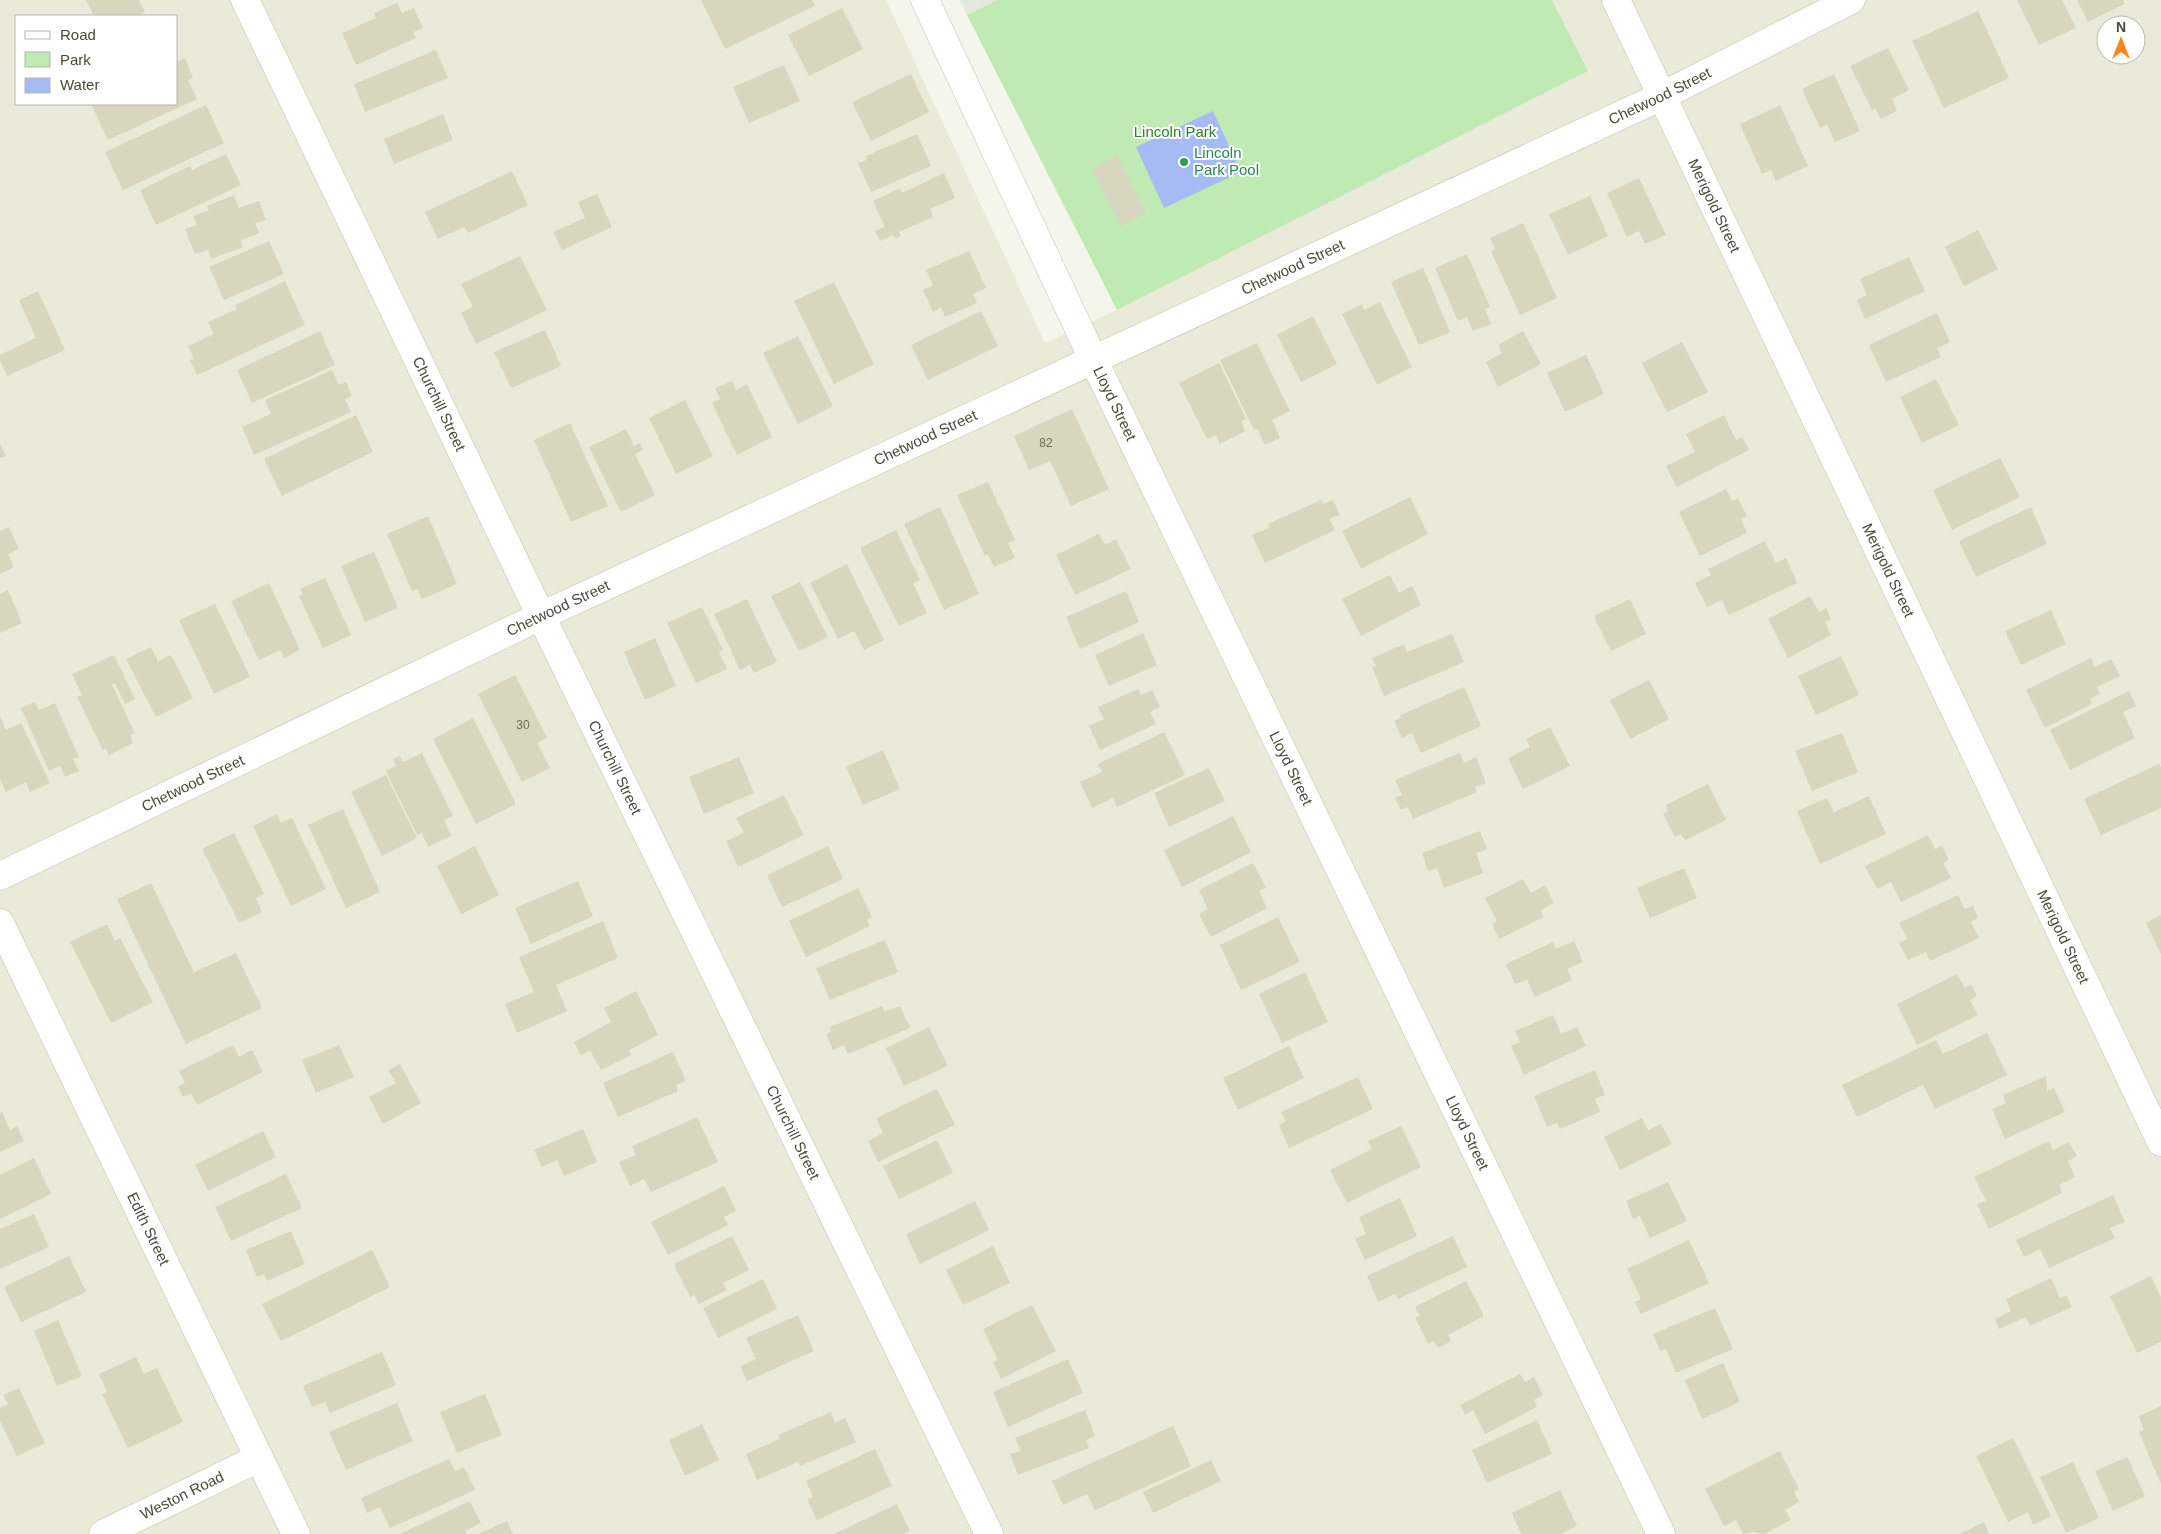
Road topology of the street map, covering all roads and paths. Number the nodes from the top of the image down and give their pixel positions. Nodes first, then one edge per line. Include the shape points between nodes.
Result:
1 (245, 0) edge
2 (925, 0) edge
3 (1616, 0) edge
4 (1851, 0) edge
5 (1662, 96) junction
6 (1094, 361) junction
7 (542, 616) junction
8 (0, 876) edge
9 (0, 923) edge
10 (2161, 1142) edge
11 (259, 1458) junction
12 (103, 1534) edge
13 (296, 1534) edge
14 (989, 1534) edge
15 (1662, 1534) edge

1 - 7 street, Churchill Street
2 - 6 street, Lloyd Street
3 - 5 street, Merigold Street
4 - 5 street, Chetwood Street
5 - 6 street, Chetwood Street
5 - 10 street, Merigold Street
6 - 7 street, Chetwood Street
6 - 15 street, Lloyd Street
7 - 8 street, Chetwood Street
7 - 14 street, Churchill Street
9 - 11 street, Edith Street
11 - 12 street, Weston Road
11 - 13 street, Edith Street

